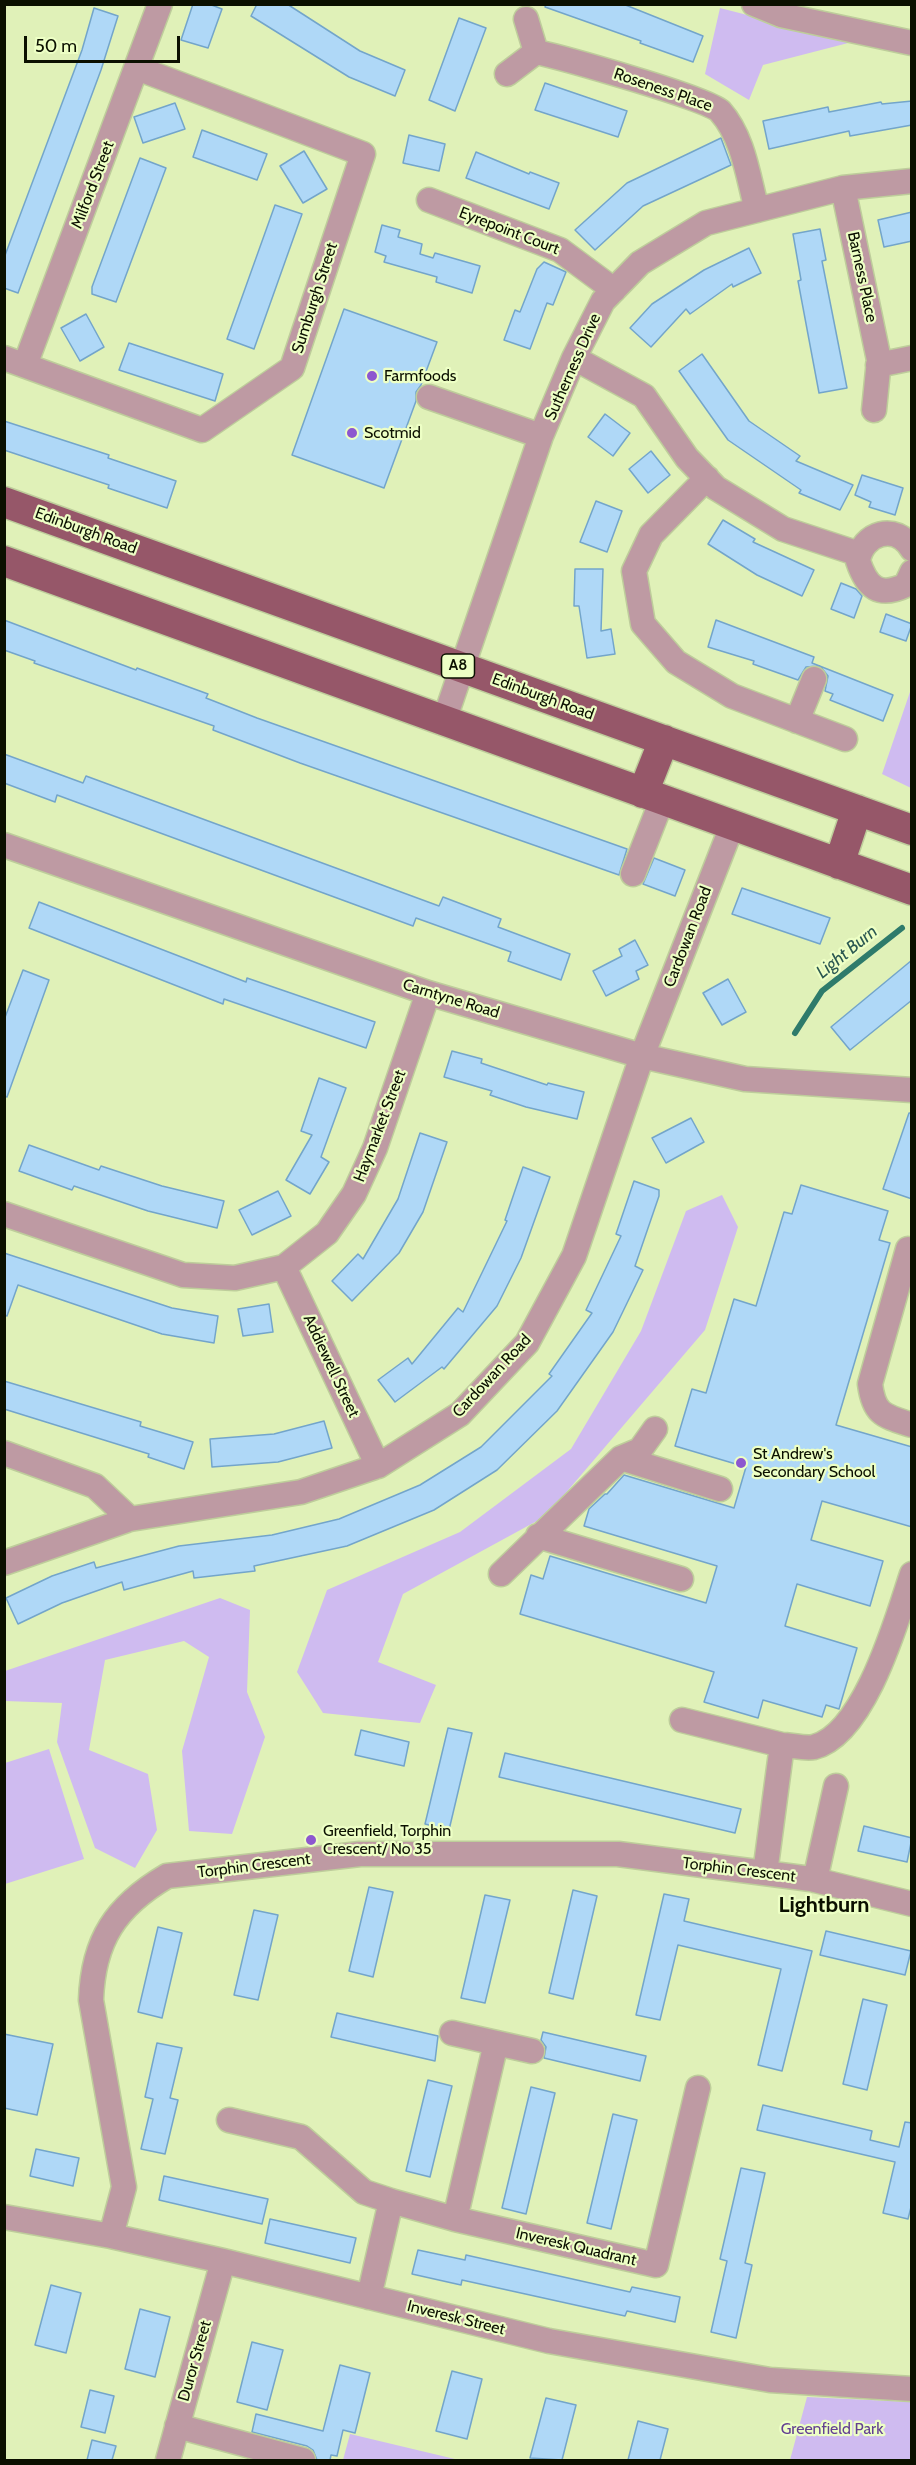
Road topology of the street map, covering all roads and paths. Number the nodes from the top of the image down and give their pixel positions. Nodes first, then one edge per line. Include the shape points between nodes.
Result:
1 (160, 4) edge
2 (754, 4) edge
3 (526, 19) dead end
4 (912, 43) edge
5 (536, 52) junction
6 (137, 68) junction
7 (507, 74) dead end
8 (912, 181) edge
9 (843, 188) junction
10 (429, 200) dead end
11 (757, 210) junction
12 (614, 290) junction
13 (574, 358) junction
14 (912, 358) edge
15 (15, 362) edge
16 (878, 365) junction
17 (429, 397) dead end
18 (874, 410) dead end
19 (542, 436) junction
20 (707, 478) junction
21 (4, 502) edge
22 (912, 549) edge
23 (859, 554) junction
24 (4, 561) edge
25 (912, 572) edge
26 (464, 668) junction
27 (814, 679) dead end
28 (444, 721) junction
29 (796, 721) junction
30 (844, 739) dead end
31 (664, 740) junction
32 (653, 797) junction
33 (858, 810) junction
34 (732, 826) junction
35 (912, 830) edge
36 (6, 850) edge
37 (839, 864) junction
38 (633, 874) dead end
39 (912, 890) edge
40 (428, 993) junction
41 (642, 1056) junction
42 (912, 1090) edge
43 (4, 1214) edge
44 (908, 1249) dead end
45 (284, 1267) junction
46 (912, 1425) edge
47 (655, 1429) dead end
48 (4, 1453) edge
49 (621, 1458) junction
50 (378, 1466) junction
51 (720, 1489) dead end
52 (129, 1519) junction
53 (538, 1536) junction
54 (4, 1563) edge
55 (501, 1574) dead end
56 (912, 1574) edge
57 (681, 1579) dead end
58 (682, 1720) dead end
59 (782, 1745) junction
60 (836, 1786) dead end
61 (765, 1873) junction
62 (815, 1880) junction
63 (912, 1904) edge
64 (452, 2033) dead end
65 (496, 2043) junction
66 (532, 2051) dead end
67 (699, 2088) dead end
68 (229, 2120) dead end
69 (391, 2201) junction
70 (4, 2217) edge
71 (455, 2219) junction
72 (111, 2236) junction
73 (223, 2261) junction
74 (369, 2297) junction
75 (912, 2389) edge
76 (177, 2426) junction
77 (168, 2460) edge
78 (303, 2460) edge

1 - 6 street, Milford Street
2 - 4 street via 781,15
3 - 5 street
5 - 7 street
5 - 11 street, Roseness Place via 574,60 719,109 739,140
6 - 15 street, Milford Street
6 - 15 street, Sumburgh Street via 363,154 292,368 202,430
8 - 9 street, Sutherness Drive
9 - 11 street, Sutherness Drive
9 - 16 street, Barness Place
10 - 12 street, Eyrepoint Court via 560,250
11 - 12 street, Sutherness Drive via 706,223 640,264
12 - 13 street, Sutherness Drive via 603,301
13 - 19 street, Sutherness Drive
13 - 20 street via 644,396 687,458
14 - 16 street
16 - 18 street, Barness Place
17 - 19 street
19 - 26 street, Sutherness Drive
20 - 23 street via 716,488 783,529
20 - 29 street via 651,534 634,571 643,624 676,662 732,696
21 - 26 main road, Edinburgh Road / A8
22 - 23 street via 906,539 892,533 876,535
23 - 25 street via 864,580 876,589 893,591 906,585
24 - 28 main road
26 - 28 street, Sutherness Drive
26 - 31 main road, Edinburgh Road / A8
27 - 29 street
28 - 32 main road
29 - 30 street
31 - 32 main road
31 - 33 main road, Edinburgh Road / A8
32 - 34 main road
32 - 38 street
33 - 35 main road, Edinburgh Road / A8
33 - 37 main road
34 - 37 main road
34 - 41 street, Cardowan Road
36 - 40 street, Carntyne Road
37 - 39 main road
40 - 41 street, Carntyne Road
40 - 45 street, Haymarket Street via 375,1148 354,1194 327,1233
41 - 42 street, Carntyne Road via 745,1079
41 - 50 street, Cardowan Road via 574,1256 527,1343 460,1414
43 - 45 street, Haymarket Street via 183,1275 235,1278
44 - 46 street via 870,1384 873,1401 883,1416
45 - 50 street, Addiewell Street
47 - 49 street via 640,1450
48 - 52 street via 95,1486
49 - 51 street
49 - 53 street
50 - 52 street, Cardowan Road via 301,1492
52 - 54 street, Cardowan Road
53 - 55 street
53 - 57 street
56 - 59 street via 884,1660 841,1733 814,1747
58 - 59 street
59 - 61 street
60 - 62 street
61 - 62 street, Torphin Crescent
61 - 72 street, Torphin Crescent via 618,1854 550,1852 360,1854 167,1876 141,1891 107,1929 92,1975 92,2000 124,2187
62 - 63 street, Torphin Crescent
64 - 65 street
65 - 66 street
65 - 71 street
67 - 71 street, Inveresk Quadrant via 656,2265
68 - 69 street, Inveresk Quadrant via 301,2137 364,2192
69 - 71 street, Inveresk Quadrant
69 - 74 street
70 - 72 street, Inveresk Street
72 - 73 street, Inveresk Street
73 - 74 street, Inveresk Street
73 - 76 street, Duror Street
74 - 75 street, Inveresk Street via 549,2341 770,2380
76 - 77 street, Duror Street
76 - 78 street

